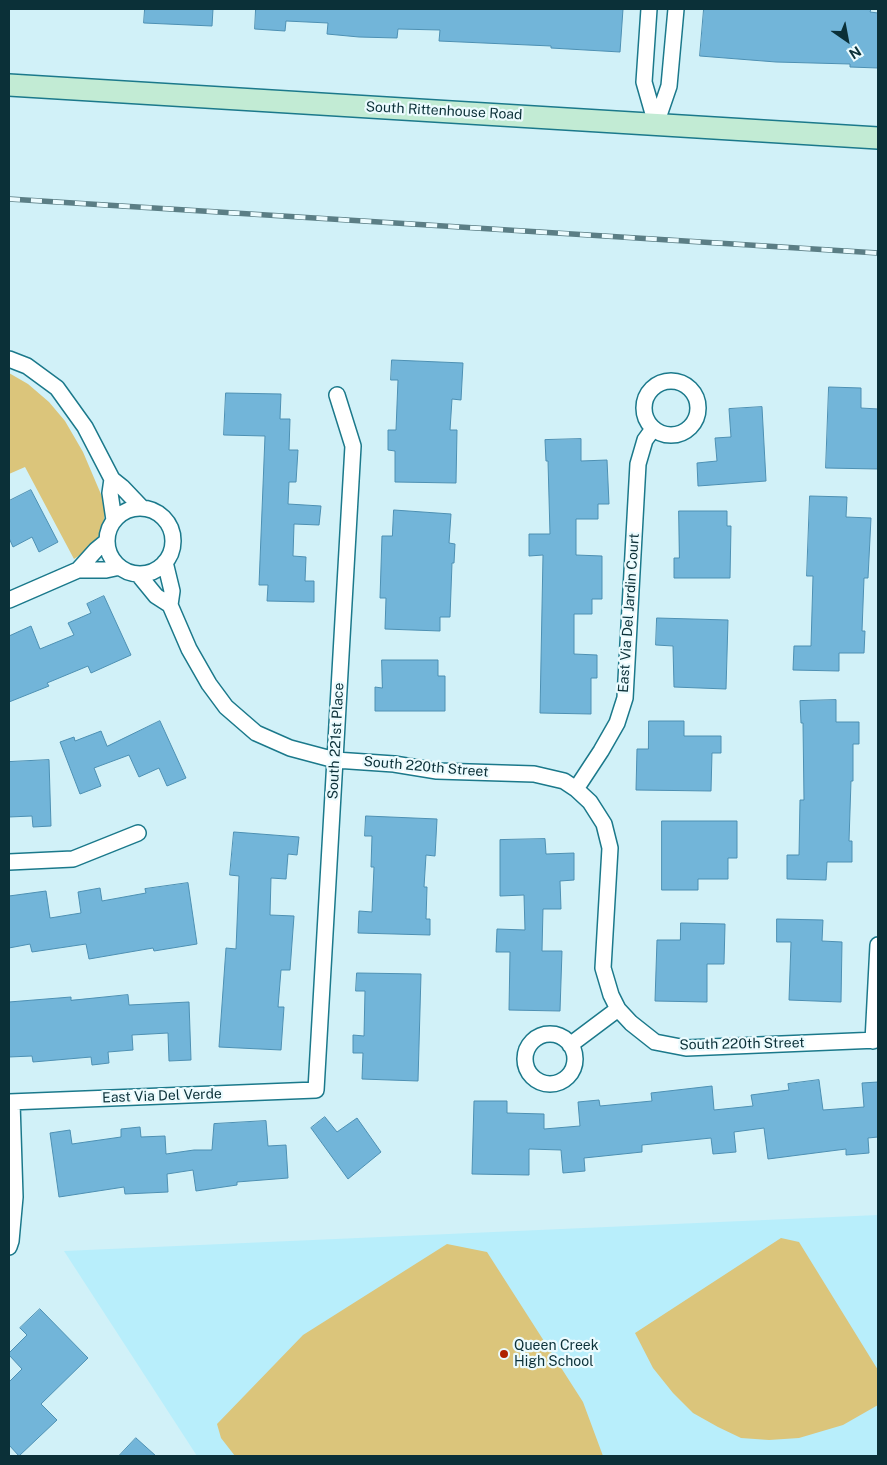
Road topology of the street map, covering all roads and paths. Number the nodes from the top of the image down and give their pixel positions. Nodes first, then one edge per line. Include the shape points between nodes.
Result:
1 (649, 9) edge
2 (676, 9) edge
3 (9, 86) edge
4 (656, 124) junction
5 (878, 138) edge
6 (9, 359) edge
7 (338, 395) dead end
8 (654, 429) dead end
9 (112, 479) junction
10 (142, 508) junction
11 (114, 520) junction
12 (107, 541) junction
13 (165, 562) junction
14 (120, 566) junction
15 (78, 570) junction
16 (138, 574) junction
17 (9, 600) edge
18 (170, 605) junction
19 (335, 760) junction
20 (576, 789) junction
21 (138, 833) dead end
22 (9, 862) edge
23 (878, 946) edge
24 (618, 1009) junction
25 (875, 1040) edge
26 (570, 1045) dead end
27 (316, 1090) joint
28 (11, 1102) edge
29 (9, 1247) edge

1 - 4 street via 644,82
2 - 4 street via 669,86
3 - 4 main road, South Rittenhouse Road
4 - 5 main road, South Rittenhouse Road
6 - 9 street via 27,366 57,388 85,427
7 - 19 street, South 221st Place via 353,446
8 - 20 street, East Via Del Jardin Court via 645,440 638,464 625,698 617,723
9 - 10 street
9 - 11 street via 110,493
10 - 11 street via 126,511
10 - 13 street via 156,513 168,523 173,543
11 - 12 street
12 - 14 street via 110,555
12 - 15 street
13 - 16 street
13 - 18 street, South 220th Street via 172,591
14 - 15 street via 106,570
14 - 16 street
15 - 17 street
16 - 18 street, South 220th Street via 156,596
18 - 19 street, South 220th Street via 188,648 226,707 256,732 290,748
19 - 20 street, South 220th Street via 437,771 534,774 564,781
19 - 27 street, South 221st Place
20 - 24 street, South 220th Street via 590,802 604,824 610,848 603,968
21 - 22 street via 73,860
23 - 25 street
24 - 25 street, South 220th Street via 655,1042 686,1048
24 - 26 street
27 - 28 street, East Via Del Verde
28 - 29 street via 15,1197

